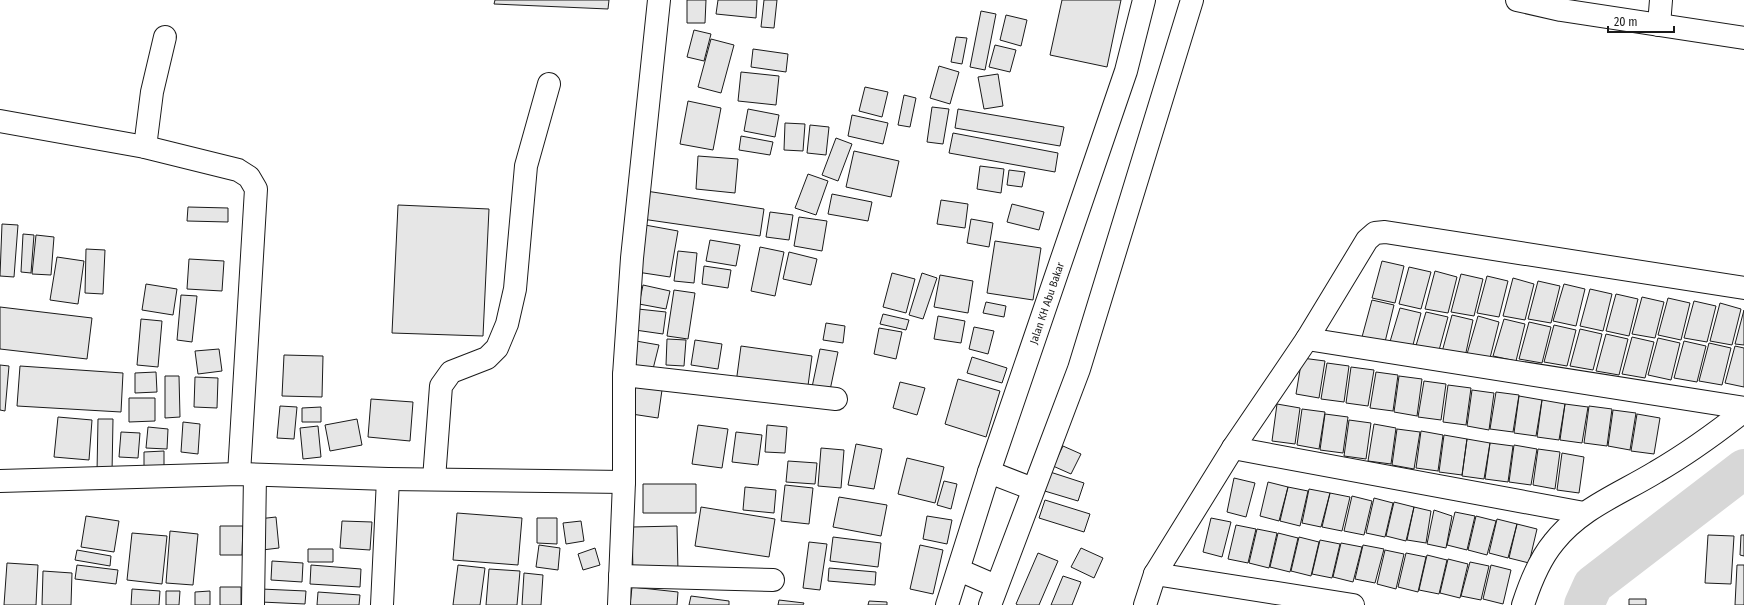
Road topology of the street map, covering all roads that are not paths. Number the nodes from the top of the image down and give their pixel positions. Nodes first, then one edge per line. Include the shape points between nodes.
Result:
1 (659, 0) edge
2 (1144, 0) edge
3 (1192, 0) edge
4 (1517, 0) edge
5 (1661, 0) edge
6 (1658, 25) junction
7 (165, 37) dead end
8 (1744, 38) edge
9 (549, 84) dead end
10 (1, 120) edge
11 (146, 148) junction
12 (1744, 288) edge
13 (1307, 339) junction
14 (624, 375) junction
15 (836, 399) dead end
16 (1744, 409) edge
17 (1233, 448) junction
18 (989, 472) junction
19 (247, 474) junction
20 (388, 479) junction
21 (434, 479) junction
22 (0, 481) edge
23 (624, 482) junction
24 (1033, 489) junction
25 (1584, 512) junction
26 (959, 570) junction
27 (1155, 574) junction
28 (620, 576) junction
29 (773, 580) dead end
30 (993, 596) edge
31 (253, 605) edge
32 (382, 605) edge
33 (619, 605) edge
34 (947, 605) edge
35 (1145, 605) edge
36 (1353, 605) edge
37 (1523, 605) edge

1 - 14 street via 632,258
2 - 18 street, Jalan KH Abu Bakar via 1126,71
3 - 24 street via 1079,369
4 - 6 street via 1561,10
5 - 6 street
6 - 8 street
7 - 11 street via 152,92
9 - 21 street via 526,166 515,289 507,324 497,348 487,358 451,372 441,386
10 - 11 street
11 - 19 street via 238,170 249,177 256,188
12 - 13 street via 1385,232 1375,233 1367,240
13 - 16 street
13 - 17 street
14 - 15 street
14 - 23 street
16 - 25 street via 1711,436 1657,472
17 - 25 street
17 - 27 street
18 - 24 street
18 - 26 street, Jalan KH Abu Bakar
19 - 20 street
19 - 22 street
19 - 31 street
20 - 21 street
20 - 32 street
21 - 23 street
23 - 28 street
24 - 30 street
25 - 37 street via 1553,542 1533,577
26 - 30 street
26 - 34 street, Jalan KH Abu Bakar
27 - 35 street
27 - 36 street
28 - 29 street
28 - 33 street

